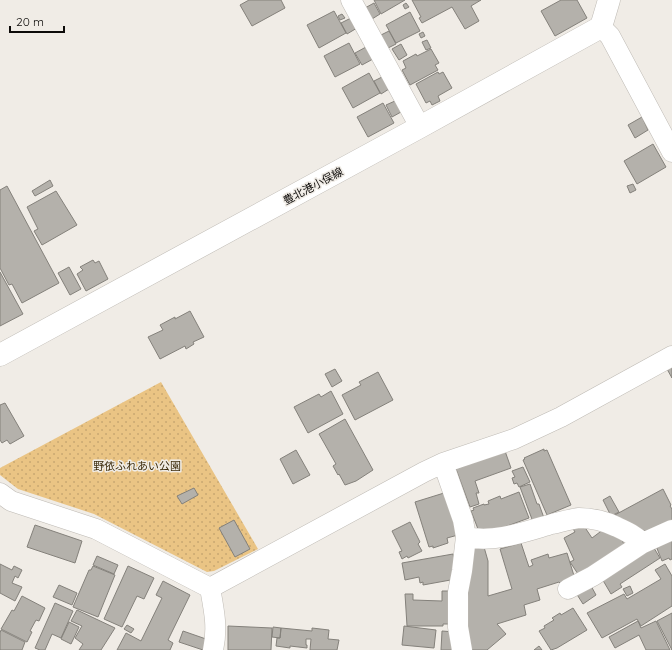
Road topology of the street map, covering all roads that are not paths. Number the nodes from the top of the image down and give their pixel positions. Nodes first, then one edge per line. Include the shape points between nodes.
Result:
1 (351, 0) edge
2 (609, 0) edge
3 (601, 26) junction
4 (420, 128) junction
5 (672, 152) edge
6 (0, 355) edge
7 (672, 356) edge
8 (443, 463) junction
9 (0, 493) edge
10 (672, 530) edge
11 (466, 537) junction
12 (643, 543) junction
13 (210, 588) junction
14 (568, 589) dead end
15 (213, 650) edge
16 (462, 650) edge

1 - 4 street
2 - 3 main road
3 - 4 main road, 豊北港小俣線
3 - 5 street via 610,36
4 - 6 main road, 豊北港小俣線
7 - 8 street via 514,439
8 - 11 street via 463,520
8 - 13 street
9 - 13 street via 11,501 96,529
10 - 12 street
11 - 12 street via 482,539 509,536 579,518 607,522 635,535
11 - 16 street via 458,592 458,627
12 - 14 street
13 - 15 street via 215,616

